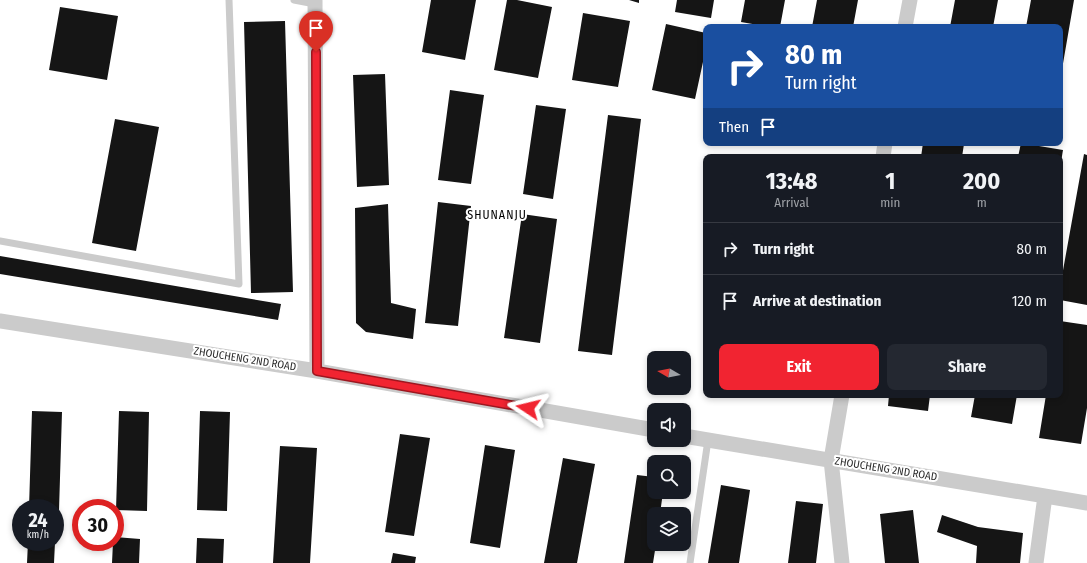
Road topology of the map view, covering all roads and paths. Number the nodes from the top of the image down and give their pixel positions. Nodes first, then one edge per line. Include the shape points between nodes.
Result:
1 (229, 0) edge
2 (294, 0) edge
3 (910, 0) edge
4 (315, 2) edge
5 (906, 24) edge
6 (0, 240) edge
7 (0, 321) edge
8 (317, 371) junction
9 (841, 398) edge
10 (647, 429) edge
11 (691, 437) edge
12 (708, 440) junction
13 (831, 460) junction
14 (1045, 496) junction
15 (1087, 503) edge
16 (690, 563) edge
17 (842, 563) edge
18 (1036, 563) edge

1 - 6 lane via 239,284
2 - 4 lane
3 - 5 street
4 - 8 street
7 - 8 street, ZHOUCHENG 2ND ROAD
8 - 10 street, ZHOUCHENG 2ND ROAD
9 - 13 street
11 - 12 street, ZHOUCHENG 2ND ROAD
12 - 13 street, ZHOUCHENG 2ND ROAD
12 - 16 lane
13 - 14 street, ZHOUCHENG 2ND ROAD
13 - 17 street
14 - 15 street, ZHOUCHENG 2ND ROAD
14 - 18 street

